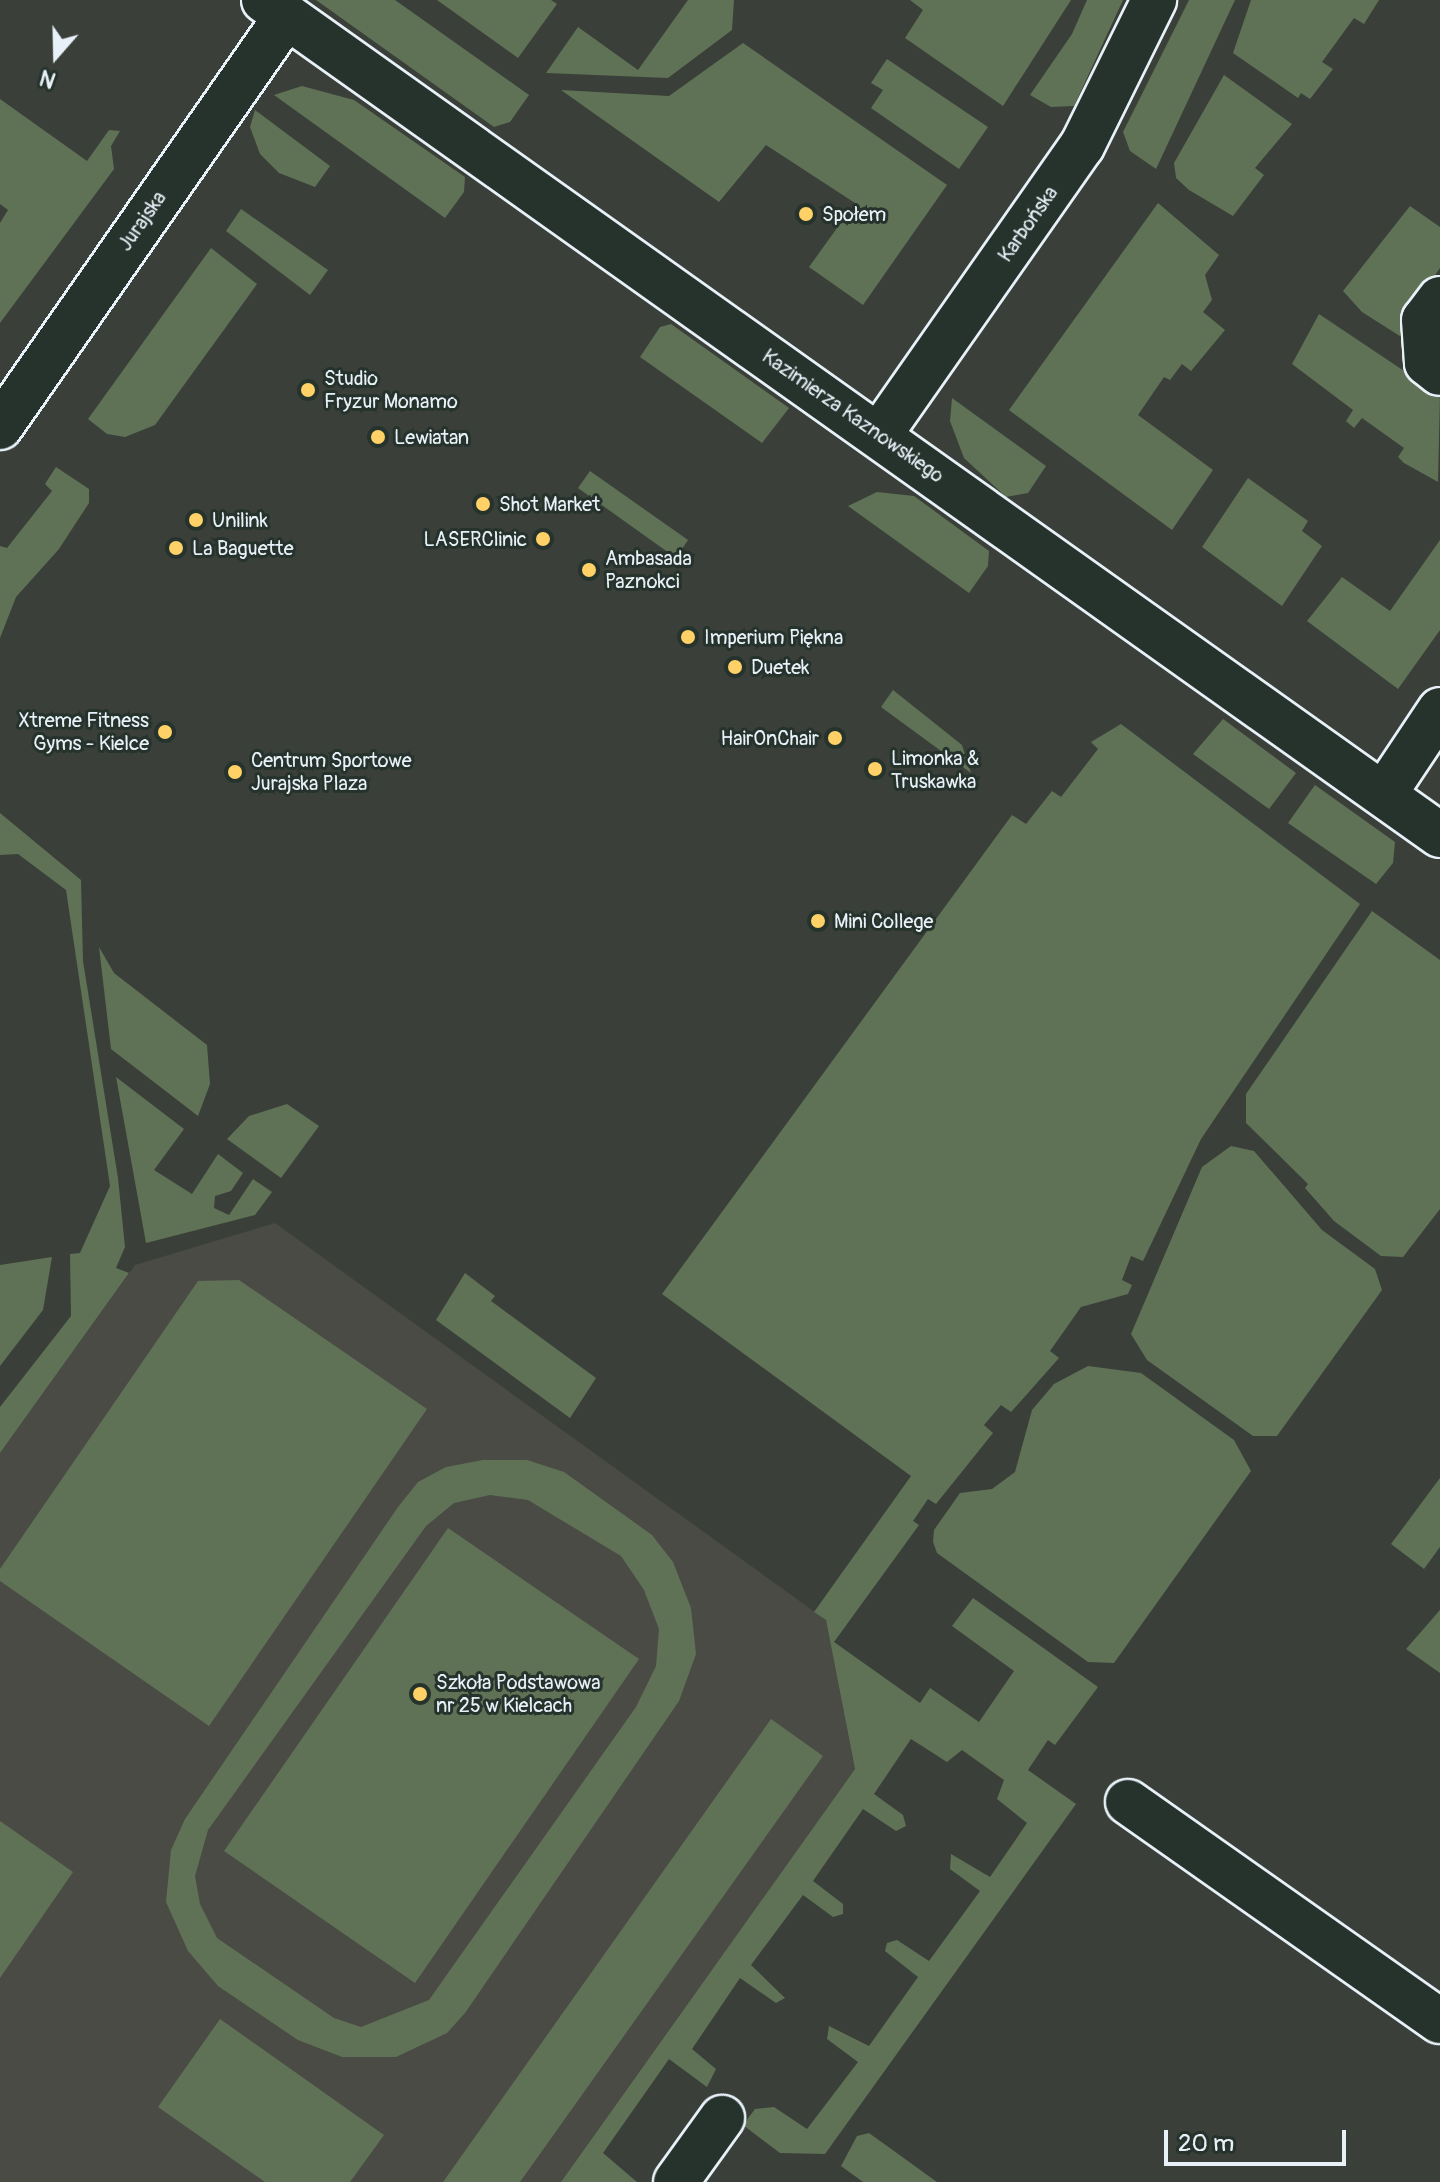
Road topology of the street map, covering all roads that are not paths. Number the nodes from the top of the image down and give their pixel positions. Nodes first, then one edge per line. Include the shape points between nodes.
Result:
1 (1154, 0) edge
2 (275, 8) edge
3 (1440, 299) edge
4 (1440, 373) edge
5 (0, 427) edge
6 (880, 434) junction
7 (1440, 710) edge
8 (1384, 794) junction
9 (1440, 835) edge
10 (1128, 1802) dead end
11 (1440, 2021) edge
12 (722, 2118) dead end
13 (676, 2182) edge

1 - 6 street, Karbońska via 1082,146
2 - 5 street, Jurajska
2 - 6 street, Kazimierza Kaznowskiego
3 - 4 street via 1424,320 1427,363
6 - 8 street, Kazimierza Kaznowskiego
7 - 8 street
8 - 9 street, Kazimierza Kaznowskiego
10 - 11 street
12 - 13 street

